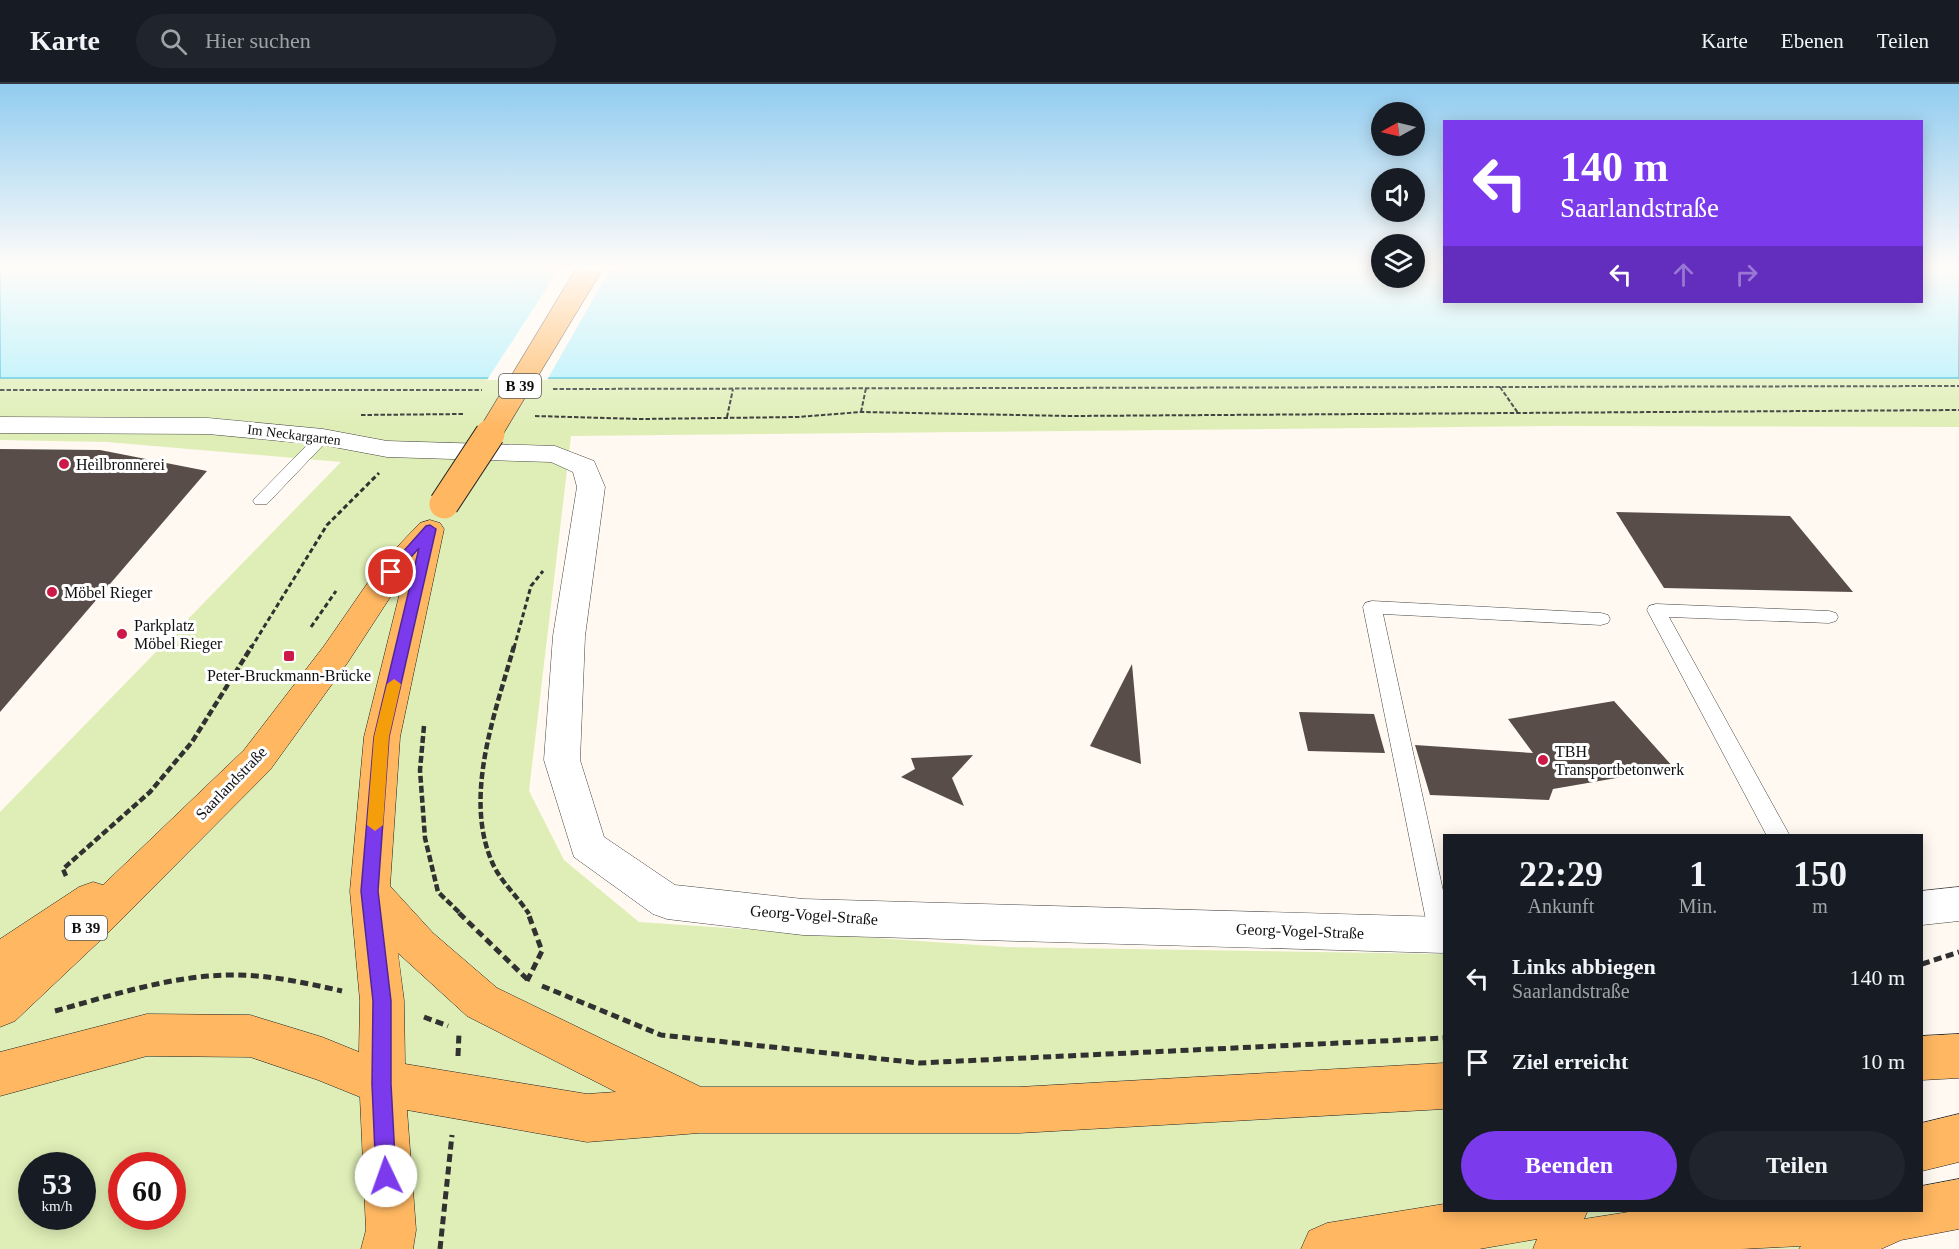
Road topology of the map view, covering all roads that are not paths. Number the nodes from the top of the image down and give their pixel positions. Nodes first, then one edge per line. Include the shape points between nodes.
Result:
1 (559, 320) edge
2 (0, 425) edge
3 (323, 437) junction
4 (585, 467) joint
5 (261, 501) dead end
6 (437, 516) junction
7 (1829, 617) dead end
8 (1601, 619) dead end
9 (1778, 834) edge
10 (169, 847) junction
11 (369, 891) junction
12 (1959, 904) edge
13 (1923, 908) edge
14 (1442, 935) edge
15 (0, 962) edge
16 (0, 1007) edge
17 (1959, 1056) edge
18 (1923, 1058) edge
19 (0, 1074) edge
20 (382, 1084) junction
21 (1443, 1086) edge
22 (699, 1110) junction
23 (1959, 1138) edge
24 (1923, 1147) edge
25 (1959, 1204) edge
26 (1923, 1210) edge
27 (1551, 1212) edge
28 (1915, 1212) edge
29 (1898, 1215) junction
30 (389, 1240) edge
31 (1327, 1249) edge
32 (1558, 1249) edge
33 (1825, 1249) edge

1 - 6 main road, B 39, bridge
2 - 3 street, Im Neckargarten via 208,426
3 - 4 street, Im Neckargarten via 387,449 555,454
3 - 5 lane
4 - 14 street, Georg-Vogel-Straße via 591,487 569,636 562,760 588,846 668,902 803,917
6 - 10 main road, Saarlandstraße / B 39 via 391,572 336,654 256,760
6 - 11 main road, B 39 via 382,737
7 - 9 lane via 1656,610
8 - 14 lane via 1372,607
10 - 15 main road
10 - 16 main road, Saarlandstraße / B 39
11 - 20 main road, B 39 via 382,1001
11 - 22 main road via 418,946 482,1002
12 - 13 street
17 - 18 main road
19 - 20 main road via 147,1035 250,1036
20 - 22 main road via 587,1118
20 - 30 main road, B 39
21 - 22 main road via 1019,1110
23 - 24 main road
25 - 26 main road
27 - 31 main road
28 - 29 main road
29 - 32 main road via 1702,1226
29 - 33 main road

